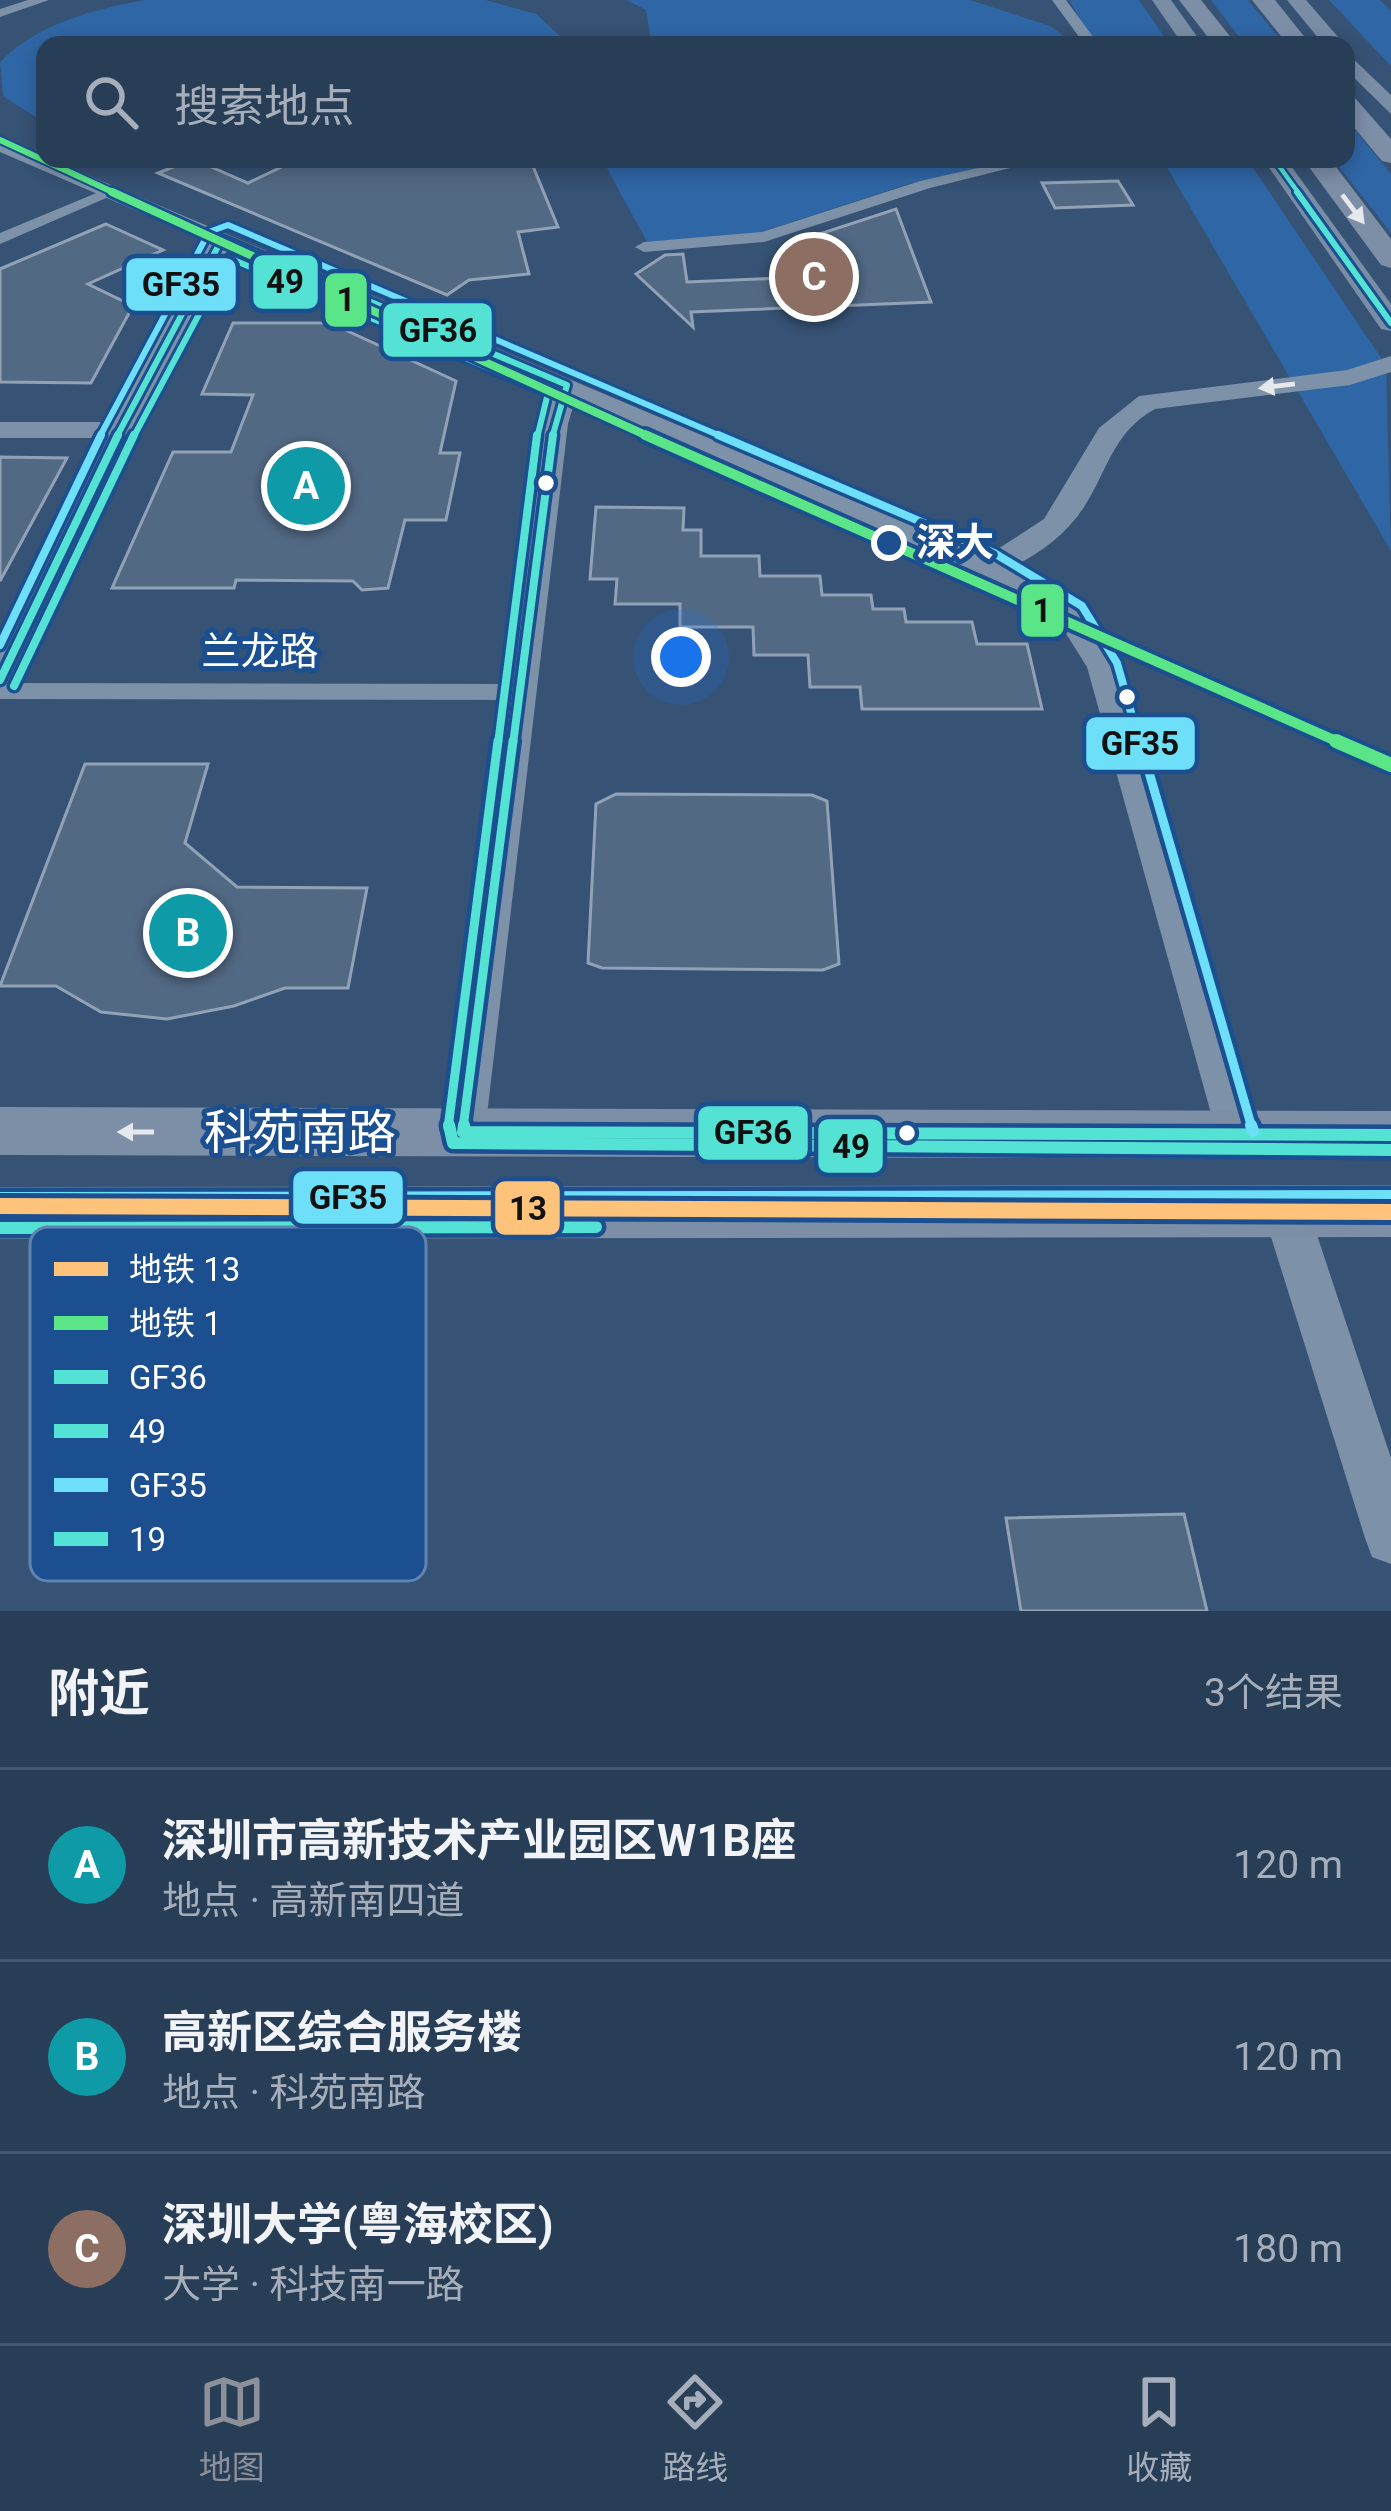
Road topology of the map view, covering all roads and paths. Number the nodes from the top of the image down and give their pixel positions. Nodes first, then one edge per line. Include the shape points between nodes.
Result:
1 (42, 0) edge
2 (1059, 0) edge
3 (1161, 0) edge
4 (1190, 0) edge
5 (1263, 0) edge
6 (1296, 0) edge
7 (0, 13) edge
8 (1085, 36) edge
9 (1187, 36) edge
10 (1216, 36) edge
11 (1295, 36) edge
12 (1327, 36) edge
13 (1355, 68) edge
14 (1355, 89) edge
15 (1391, 108) edge
16 (1355, 113) edge
17 (1391, 122) edge
18 (0, 144) edge
19 (1391, 155) edge
20 (36, 159) edge
21 (56, 168) edge
22 (998, 168) edge
23 (1280, 168) edge
24 (1323, 168) edge
25 (112, 192) junction
26 (222, 238) junction
27 (0, 239) edge
28 (644, 247) dead end
29 (1391, 259) edge
30 (1391, 323) edge
31 (1391, 364) edge
32 (567, 385) junction
33 (0, 430) edge
34 (120, 430) junction
35 (988, 567) junction
36 (0, 680) edge
37 (0, 691) edge
38 (520, 692) junction
39 (0, 1131) edge
40 (463, 1132) junction
41 (1239, 1135) junction
42 (1391, 1135) edge
43 (1286, 1211) junction
44 (1391, 1211) edge
45 (0, 1213) edge
46 (1391, 1538) edge

1 - 7 street
2 - 8 street
3 - 9 main road
4 - 10 main road
5 - 11 main road
6 - 12 main road
13 - 15 main road
14 - 17 main road
16 - 19 main road
18 - 20 street
21 - 25 street
22 - 28 street via 764,237
23 - 30 main road
24 -> 29 main road
25 - 26 street
25 - 27 street
26 - 32 street
26 - 34 street
31 -> 35 street via 1350,377 1148,402 1122,414 1070,506 1043,536
32 - 35 street
32 - 38 street via 556,413
33 - 34 street
34 - 36 street
35 - 41 street via 1072,617 1103,667
37 - 38 street, 兰龙路
38 - 40 street
40 -> 39 main road, 科苑南路
40 - 41 main road, 科苑南路
41 - 42 main road, 科苑南路
43 - 44 main road, 科苑南路
43 - 45 main road, 科苑南路
43 - 46 street

